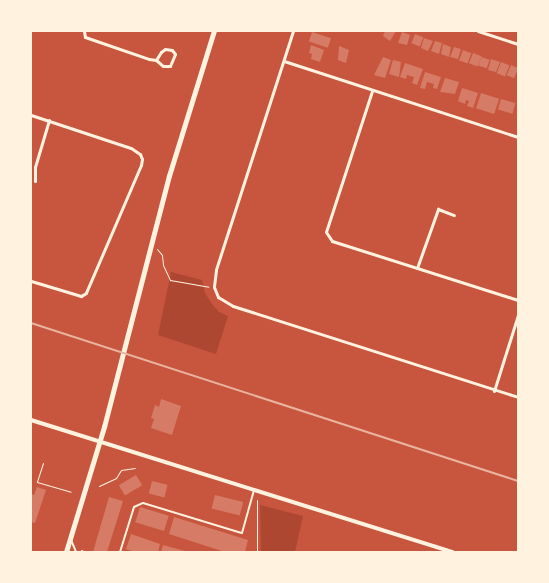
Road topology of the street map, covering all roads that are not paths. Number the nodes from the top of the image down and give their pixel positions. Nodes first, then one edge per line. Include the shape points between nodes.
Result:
1 (84, 31) edge
2 (214, 31) edge
3 (294, 31) edge
4 (478, 31) edge
5 (518, 44) edge
6 (156, 60) junction
7 (284, 61) junction
8 (372, 90) junction
9 (31, 114) edge
10 (48, 120) junction
11 (518, 137) edge
12 (35, 181) dead end
13 (454, 215) dead end
14 (417, 268) junction
15 (31, 280) edge
16 (518, 300) edge
17 (518, 315) edge
18 (494, 391) junction
19 (518, 396) edge
20 (31, 420) edge
21 (100, 441) junction
22 (255, 489) junction
23 (70, 538) junction
24 (66, 552) edge
25 (76, 552) edge
26 (120, 552) edge
27 (453, 552) edge

1 - 6 street via 85,37
2 - 21 main road via 169,176
3 - 7 street
4 - 5 street
6 - 6 street via 165,49 175,54 170,66 163,66
7 - 8 street
7 - 18 street via 216,270 214,287 218,297 233,306
8 - 11 street
8 - 14 street via 326,232 332,241
9 - 10 street
10 - 12 street via 35,167
10 - 15 street via 131,148 140,154 142,160 86,293 81,296
13 - 14 street via 438,209
14 - 16 street
17 - 18 street
18 - 19 street
20 - 21 street
21 - 22 street
21 - 23 main road
22 - 26 lane via 242,533 143,503 134,507
22 - 27 street
23 - 24 main road
23 - 25 lane

